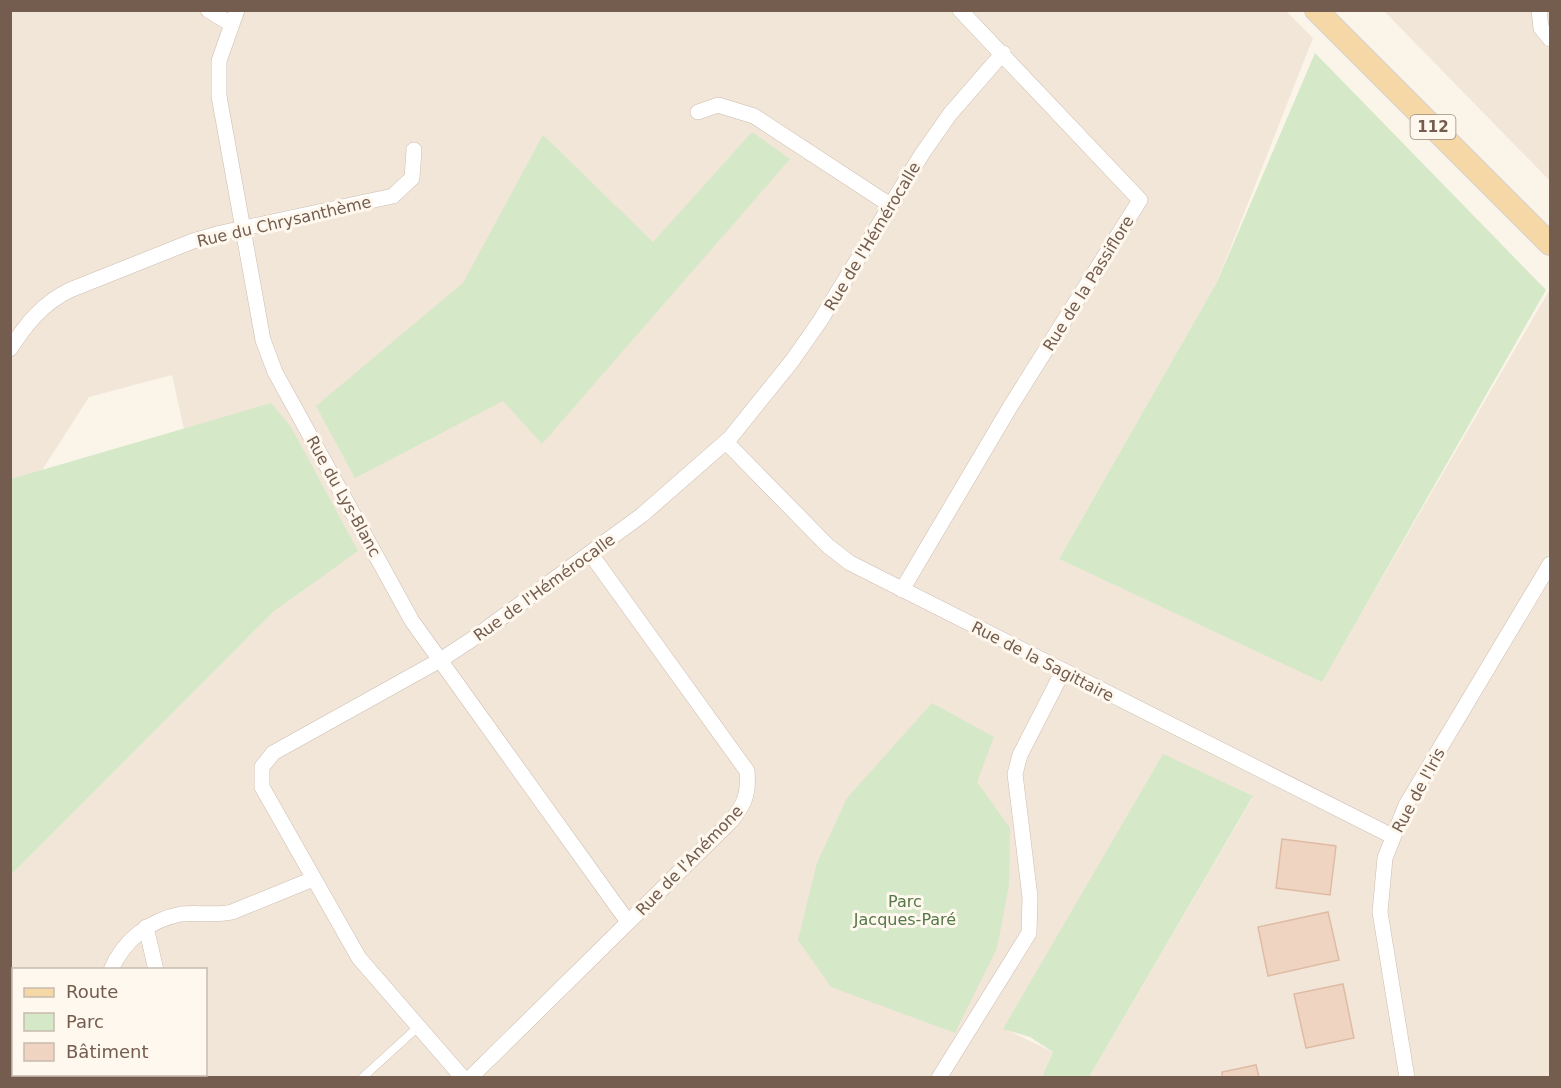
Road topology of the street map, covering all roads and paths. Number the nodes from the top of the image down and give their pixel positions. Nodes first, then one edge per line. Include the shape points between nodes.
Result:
1 (208, 10) edge
2 (960, 10) edge
3 (1316, 10) edge
4 (1539, 10) edge
5 (234, 17) edge
6 (1551, 39) edge
7 (1003, 53) junction
8 (698, 112) dead end
9 (414, 150) dead end
10 (890, 205) junction
11 (243, 229) junction
12 (1551, 243) edge
13 (10, 349) edge
14 (726, 442) junction
15 (590, 553) junction
16 (1551, 564) edge
17 (902, 590) junction
18 (442, 659) junction
19 (1063, 671) junction
20 (1392, 836) junction
21 (313, 879) junction
22 (628, 922) junction
23 (146, 927) junction
24 (111, 968) edge
25 (156, 968) edge
26 (418, 1027) junction
27 (362, 1077) edge
28 (463, 1077) edge
29 (470, 1077) edge
30 (939, 1077) edge
31 (1407, 1077) edge

1 - 5 street
2 - 7 street, Rue de la Passiflore
3 - 12 main road, 112
4 - 6 street via 1541,28
5 - 11 street, Rue du Lys-Blanc via 219,61 219,96
7 - 10 street, Rue de l'Hémérocalle via 950,114
7 - 17 street, Rue de la Passiflore via 1140,200 1010,407
8 - 10 street via 718,105 754,116
9 - 11 street, Rue du Chrysanthème via 412,178 393,196
10 - 14 street, Rue de l'Hémérocalle via 792,361
11 - 13 street, Rue du Chrysanthème via 193,241 57,296 31,319
11 - 18 street, Rue du Lys-Blanc via 263,340 275,372 412,621
14 - 15 street, Rue de l'Hémérocalle via 642,515
14 - 17 street, Rue de la Sagittaire via 839,556
15 - 18 street, Rue de l'Hémérocalle
15 - 22 street, Rue de l'Anémone via 747,771 749,790 744,806
16 - 20 street, Rue de l'Iris via 1406,805
17 - 19 street, Rue de la Sagittaire
18 - 21 street, Rue de l'Hémérocalle via 273,753 262,767 262,787
18 - 22 street, Rue du Lys-Blanc
19 - 20 street, Rue de la Sagittaire
19 - 30 street via 1020,755 1015,774 1030,897 1029,933
20 - 31 street, Rue de l'Iris via 1380,885 1380,912
21 - 23 street via 226,913 180,914
21 - 26 street, Rue de l'Hémérocalle via 359,958
22 - 29 street, Rue de l'Anémone
23 - 24 street via 130,939
23 - 25 street
26 - 27 lane
26 - 28 street, Rue de l'Hémérocalle

